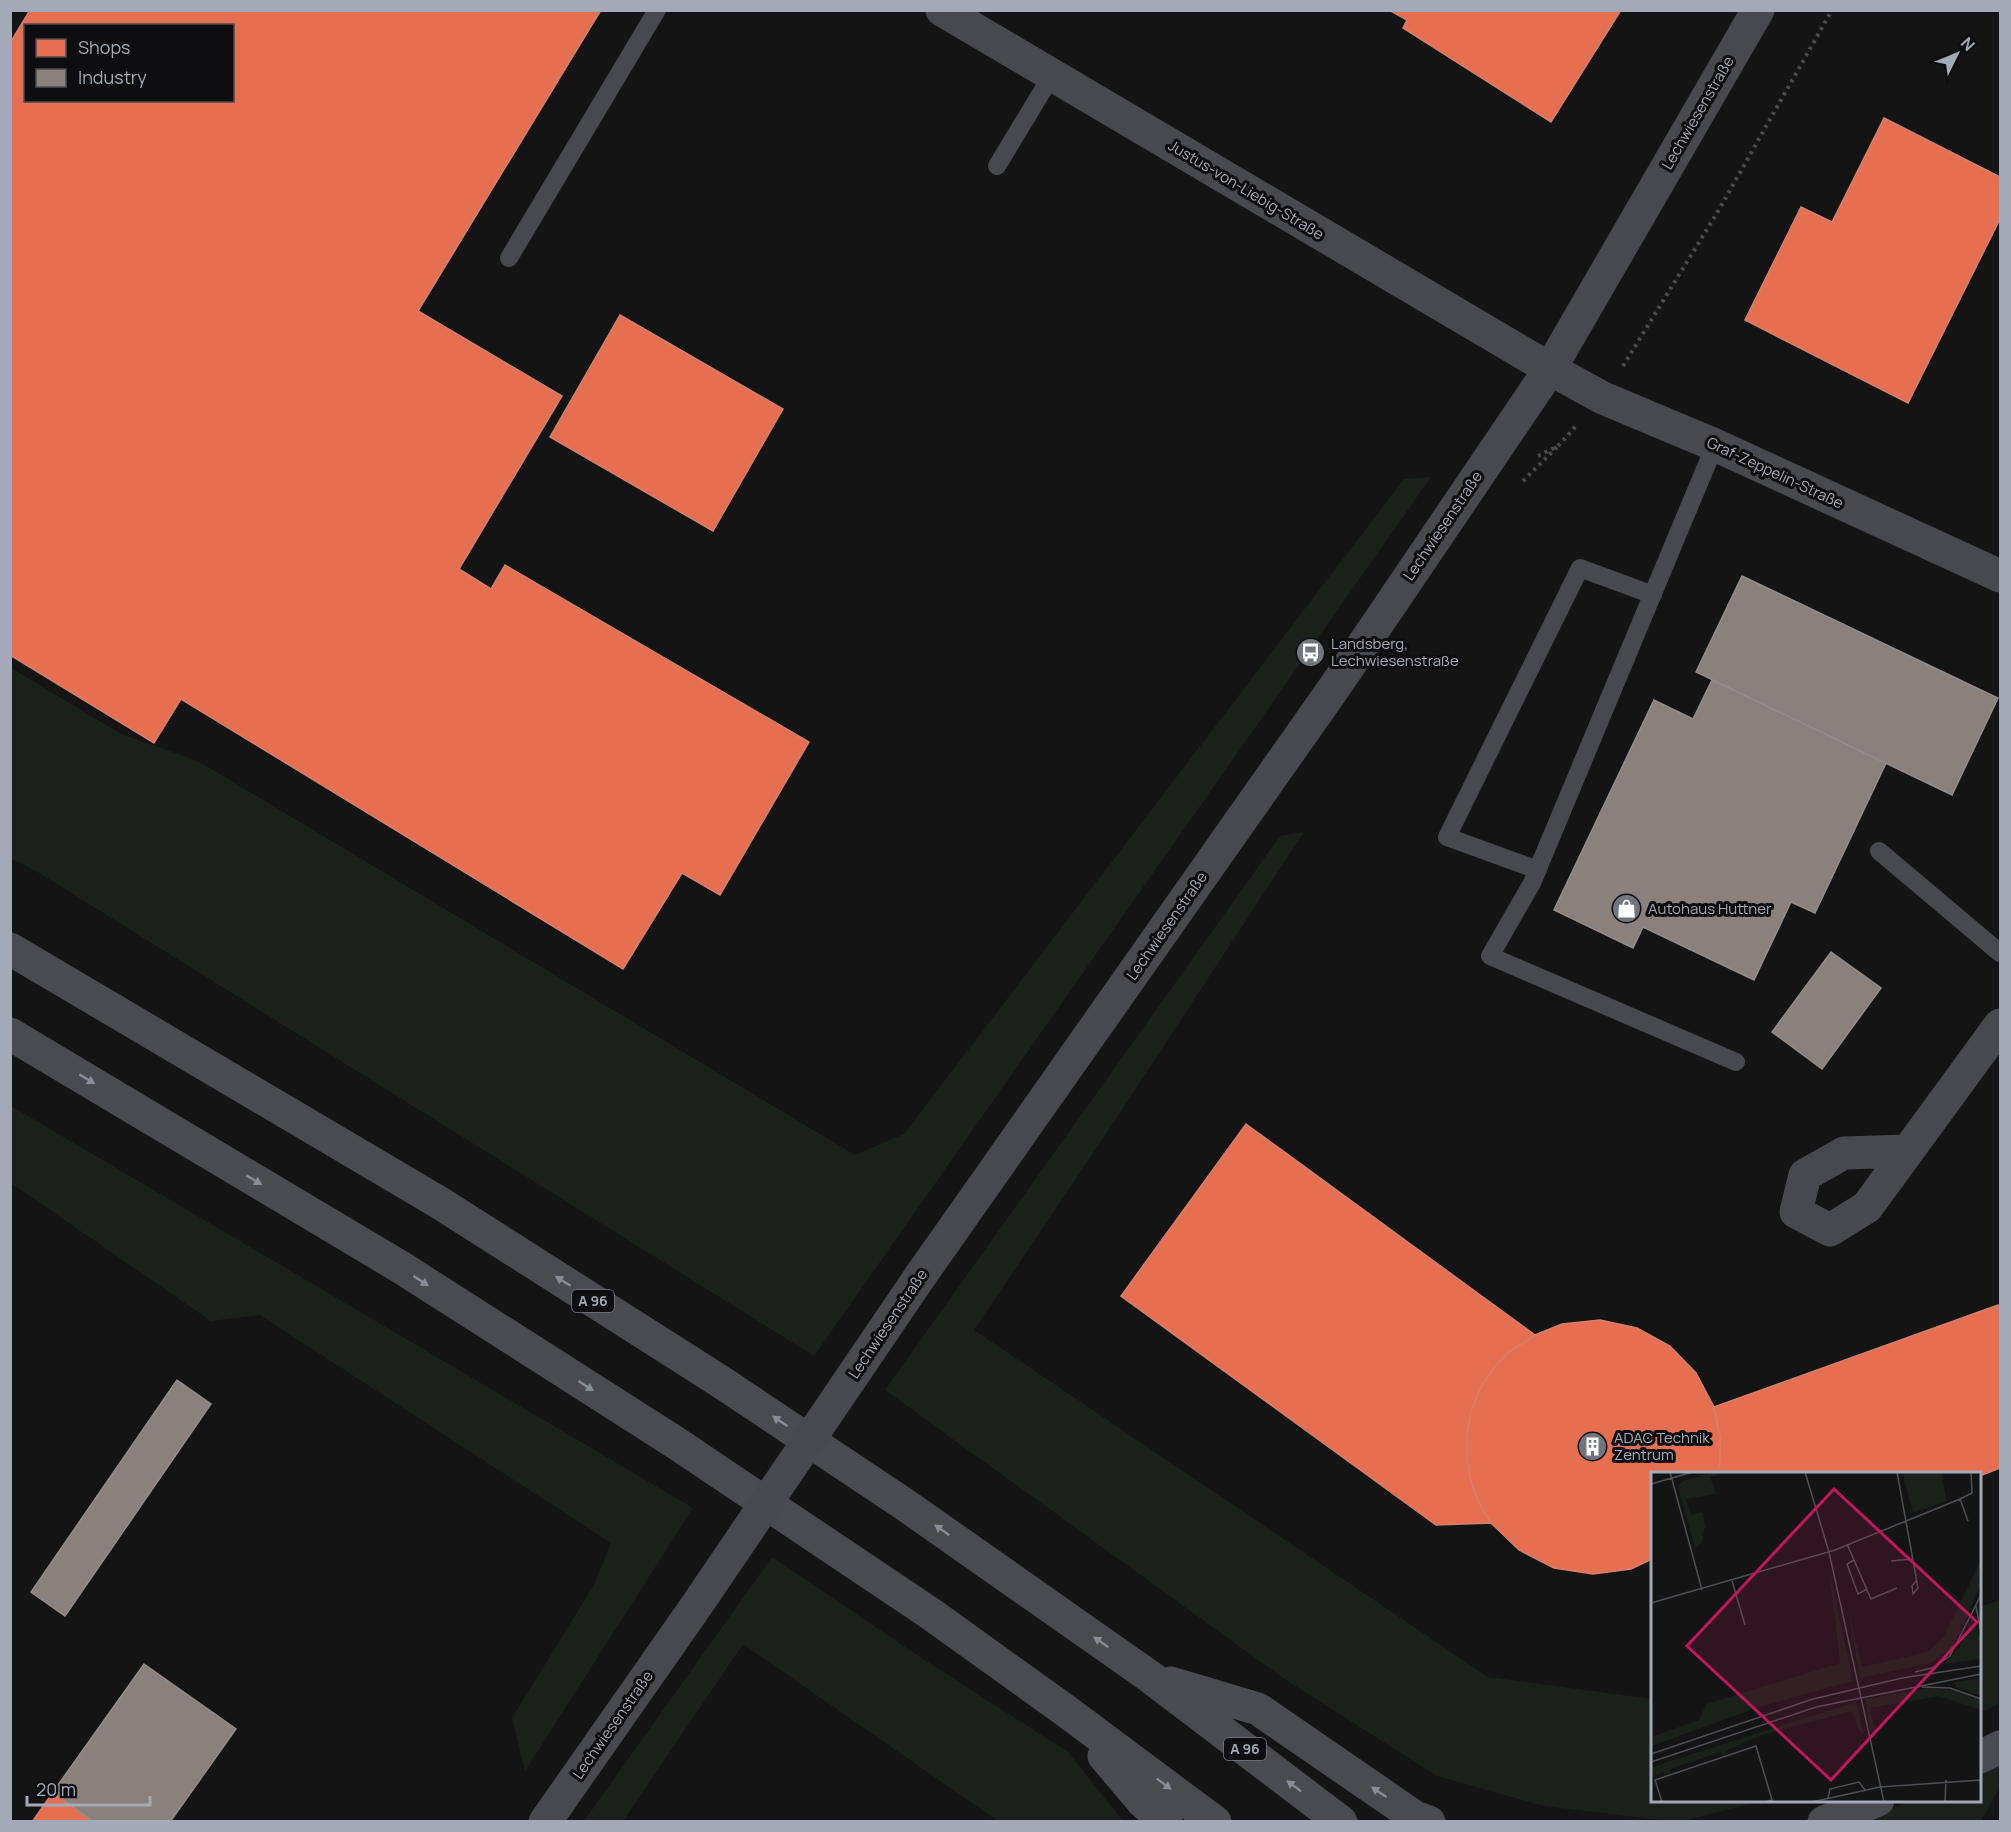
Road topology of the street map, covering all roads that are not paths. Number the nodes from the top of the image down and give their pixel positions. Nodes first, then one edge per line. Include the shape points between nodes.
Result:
1 (657, 10) edge
2 (942, 10) edge
3 (1758, 10) edge
4 (1052, 75) junction
5 (997, 166) dead end
6 (509, 258) dead end
7 (1550, 369) junction
8 (1715, 445) junction
9 (2001, 576) edge
10 (1653, 595) junction
11 (1879, 851) dead end
12 (1538, 870) junction
13 (10, 949) edge
14 (2001, 953) edge
15 (2001, 1025) edge
16 (10, 1034) edge
17 (1736, 1062) dead end
18 (1907, 1151) dead end
19 (1149, 1676) junction
20 (1066, 1711) junction
21 (2001, 1747) edge
22 (1981, 1757) edge
23 (1873, 1802) edge
24 (545, 1821) edge
25 (1166, 1821) edge
26 (1215, 1821) edge
27 (1341, 1821) edge
28 (1429, 1821) edge
29 (1824, 1821) edge

1 - 6 lane
2 - 4 street, Justus-von-Liebig-Straße
3 - 7 street, Lechwiesenstraße
4 - 5 lane
4 - 7 street, Justus-von-Liebig-Straße
7 - 8 street, Graf-Zeppelin-Straße via 1603,398
7 - 24 street, Lechwiesenstraße, bridge via 1329,695 921,1275
8 - 9 street, Graf-Zeppelin-Straße
8 - 10 lane
10 - 12 lane
10 - 12 lane via 1580,568 1447,837
11 - 14 lane
12 - 17 lane via 1490,956
19 -> 13 highway, A 96 via 904,1503 718,1380 440,1203
15 - 18 street
16 -> 20 highway via 402,1268 666,1437 931,1614
27 -> 19 highway, A 96
28 -> 19 highway via 1415,1816 1258,1709
20 - 25 highway via 1143,1802
20 -> 26 highway
21 - 22 highway
23 - 29 highway

